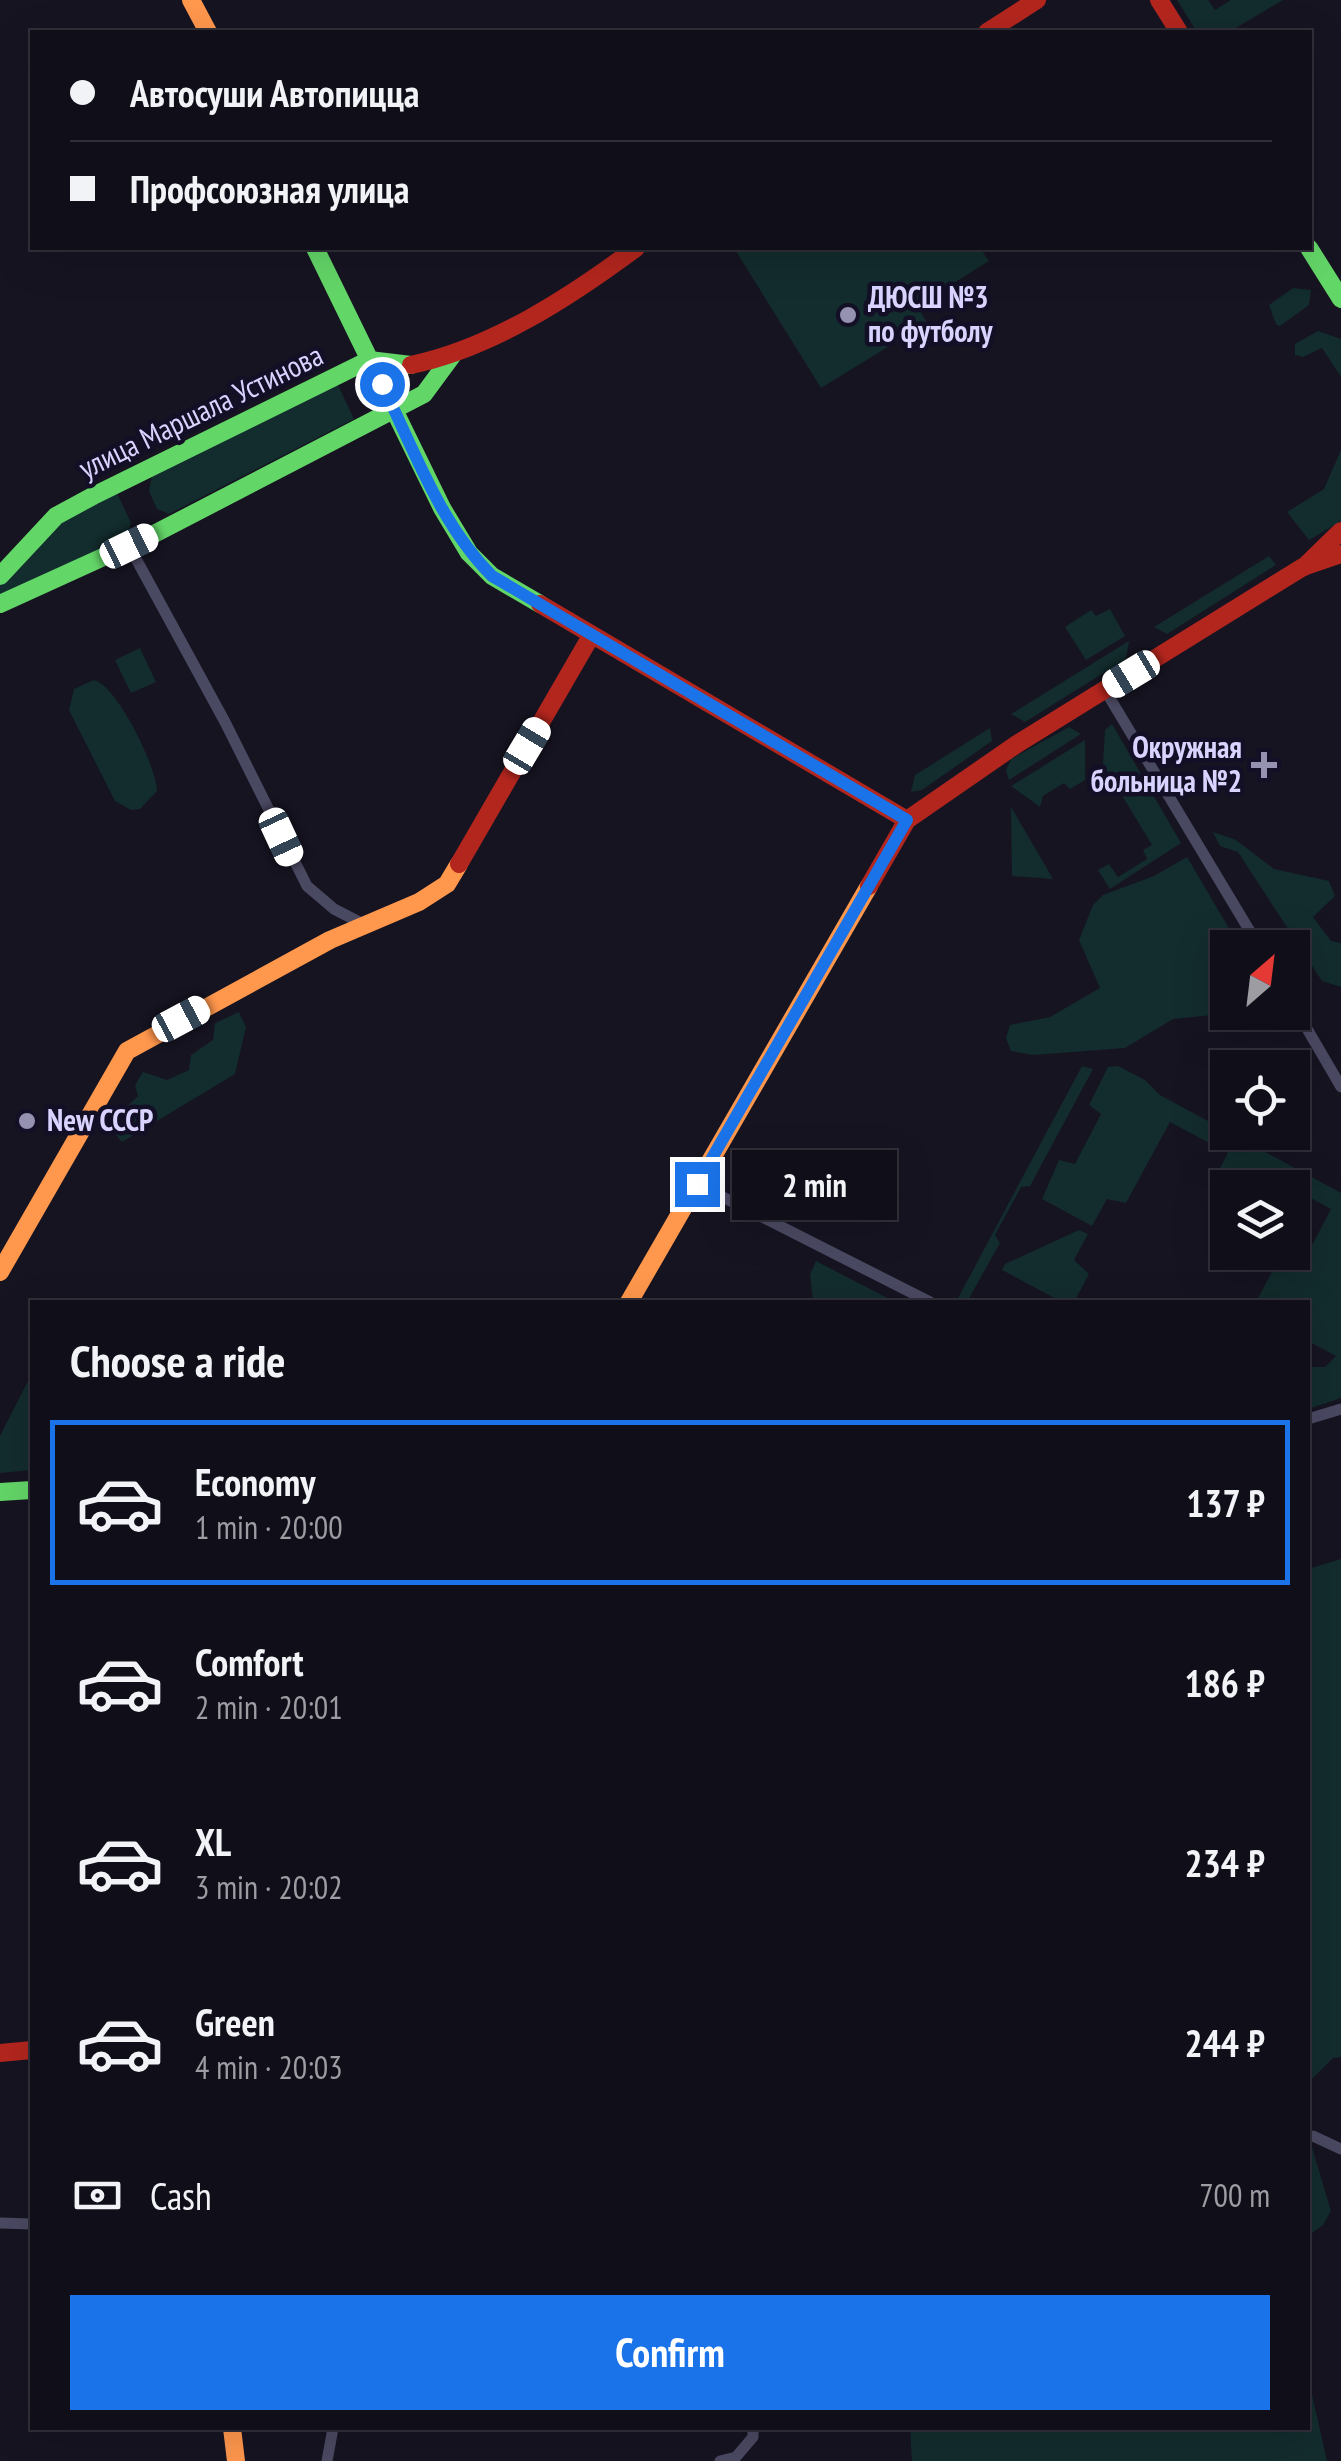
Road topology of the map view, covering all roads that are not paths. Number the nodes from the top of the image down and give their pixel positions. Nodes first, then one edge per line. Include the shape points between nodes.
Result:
1 (191, 0) edge
2 (1037, 0) edge
3 (1158, 0) edge
4 (207, 30) edge
5 (991, 30) edge
6 (1177, 30) edge
7 (315, 250) edge
8 (633, 250) edge
9 (1310, 250) edge
10 (1341, 298) edge
11 (452, 356) junction
12 (369, 360) junction
13 (394, 409) junction
14 (1341, 532) edge
15 (129, 546) junction
16 (1341, 554) edge
17 (1303, 567) junction
18 (0, 576) edge
19 (0, 604) edge
20 (591, 636) junction
21 (1105, 690) junction
22 (907, 820) junction
23 (363, 924) junction
24 (1249, 930) edge
25 (1308, 1030) edge
26 (1341, 1088) edge
27 (697, 1184) junction
28 (0, 1272) edge
29 (630, 1300) edge
30 (926, 1300) edge
31 (1341, 1409) edge
32 (1310, 1418) edge
33 (30, 1490) edge
34 (0, 1492) edge
35 (30, 2050) edge
36 (0, 2053) edge
37 (1312, 2136) dead end
38 (1341, 2148) edge
39 (0, 2223) edge
40 (30, 2224) edge
41 (232, 2430) edge
42 (332, 2430) edge
43 (753, 2430) edge
44 (236, 2461) edge
45 (326, 2461) edge
46 (720, 2461) edge

1 - 4 street
2 - 5 street
3 - 6 street
7 - 12 street
8 - 11 street, улица Маршала Устинова via 587,284
9 - 10 street
11 - 12 street, улица Маршала Устинова via 410,365
11 - 13 street, улица Маршала Устинова via 424,394
12 - 13 street
12 - 18 street, улица Маршала Устинова via 56,516
13 - 15 street, улица Маршала Устинова
13 - 20 street via 469,553 524,598
14 - 17 street
15 - 19 street, улица Маршала Устинова
15 - 23 street via 307,886
16 - 17 street
17 - 21 street
20 - 22 street
20 - 23 street via 447,884
21 - 22 street
21 - 24 street
22 - 27 street
23 - 28 street via 126,1052
25 - 26 street
27 - 29 street
27 - 30 street
31 - 32 street
33 - 34 street
35 - 36 street
37 - 38 street
39 - 40 street
41 - 44 street
42 - 45 street
43 - 46 street via 736,2457

